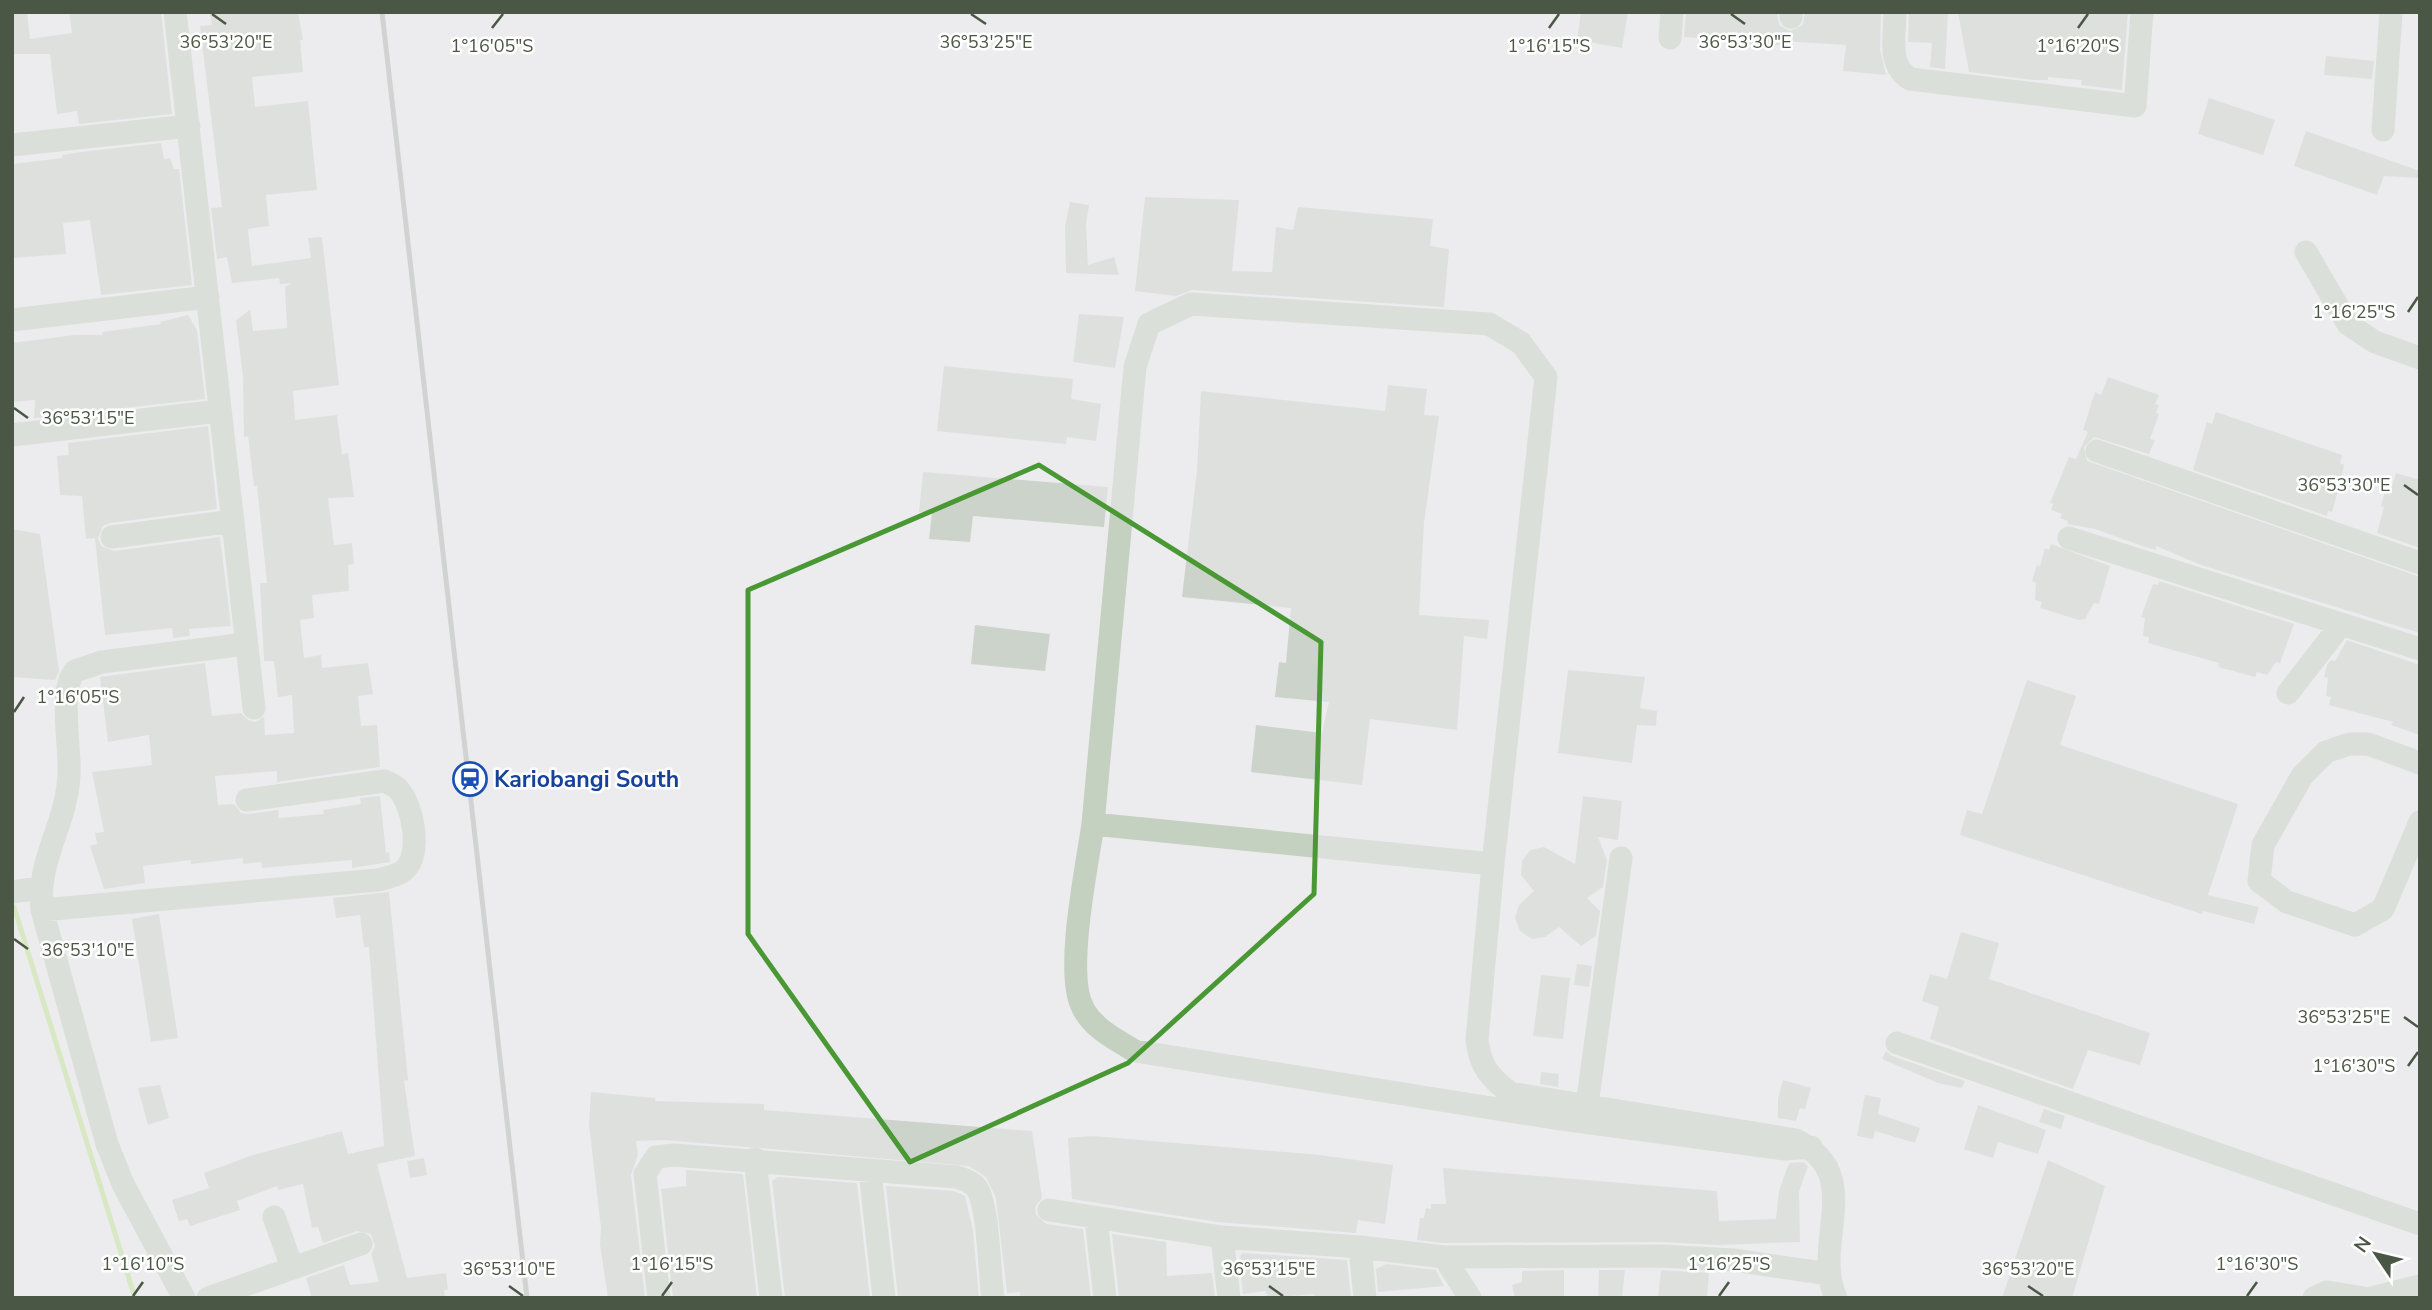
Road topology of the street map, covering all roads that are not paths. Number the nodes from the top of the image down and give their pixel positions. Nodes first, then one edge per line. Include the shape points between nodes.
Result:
1 (174, 12) edge
2 (1672, 12) edge
3 (1895, 12) edge
4 (2142, 12) edge
5 (2392, 12) edge
6 (1670, 38) dead end
7 (189, 126) junction
8 (2383, 130) dead end
9 (12, 145) edge
10 (2306, 252) dead end
11 (208, 297) junction
12 (12, 320) edge
13 (2420, 358) edge
14 (220, 411) junction
15 (12, 435) edge
16 (2097, 451) dead end
17 (233, 521) junction
18 (112, 537) dead end
19 (2069, 538) dead end
20 (2420, 563) edge
21 (2340, 626) junction
22 (246, 644) junction
23 (2420, 649) edge
24 (2288, 693) dead end
25 (254, 708) dead end
26 (2420, 763) edge
27 (247, 800) dead end
28 (2420, 822) edge
29 (1093, 824) junction
30 (1621, 858) dead end
31 (1493, 864) junction
32 (12, 892) edge
33 (41, 899) junction
34 (1897, 1043) dead end
35 (1587, 1105) junction
36 (1811, 1147) junction
37 (755, 1159) junction
38 (870, 1171) junction
39 (1049, 1210) dead end
40 (274, 1217) dead end
41 (1096, 1219) junction
42 (2420, 1224) edge
43 (1222, 1237) junction
44 (361, 1244) dead end
45 (1360, 1247) junction
46 (1444, 1257) junction
47 (292, 1267) junction
48 (1829, 1274) junction
49 (2420, 1286) edge
50 (184, 1298) edge
51 (208, 1298) edge
52 (659, 1298) edge
53 (771, 1298) edge
54 (884, 1298) edge
55 (993, 1298) edge
56 (1105, 1298) edge
57 (1229, 1298) edge
58 (1365, 1298) edge
59 (1470, 1298) edge
60 (1836, 1298) edge
61 (2314, 1298) edge
62 (2364, 1298) edge
63 (2372, 1298) edge

1 - 7 street
2 - 6 street
3 - 4 street via 1894,64 1910,79 2135,106
5 - 8 street
7 - 9 street
7 - 11 street
10 - 13 street via 2348,324 2375,342
11 - 12 street
11 - 14 street
14 - 15 street
14 - 17 street
16 - 20 street
17 - 18 street
17 - 22 street
19 - 21 street
21 - 23 street
21 - 24 street
22 - 25 street
22 - 33 street via 102,662 75,670 66,687 68,794
26 - 28 street via 2368,744 2349,744 2326,752 2302,776 2263,845 2259,881 2287,902 2355,925 2383,909
27 - 33 street via 384,781 398,789 407,803 413,857 397,875 377,880
29 - 31 street
29 - 31 street via 1135,367 1149,324 1191,304 1489,324 1521,343 1546,377
29 - 36 street via 1074,960 1082,1006 1103,1032 1135,1051 1554,1118 1785,1149
30 - 35 street
31 - 35 street via 1479,1059 1489,1077 1510,1093
32 - 33 street
33 - 50 street via 107,1144 123,1185
34 - 42 street
35 - 36 street via 1796,1140
36 - 48 street via 1829,1168 1834,1201
37 - 38 street
37 - 52 street via 674,1155 656,1157 649,1164 645,1174
37 - 53 street
38 - 54 street
38 - 55 street via 957,1177 979,1191
39 - 41 street
40 - 47 street
41 - 43 street
41 - 56 street
43 - 45 street
43 - 57 street
44 - 47 street
45 - 46 street
45 - 58 street
46 - 48 street via 1661,1256 1733,1260
46 - 59 street
47 - 51 street
48 - 60 street
49 - 63 street
61 - 62 street via 2327,1292

